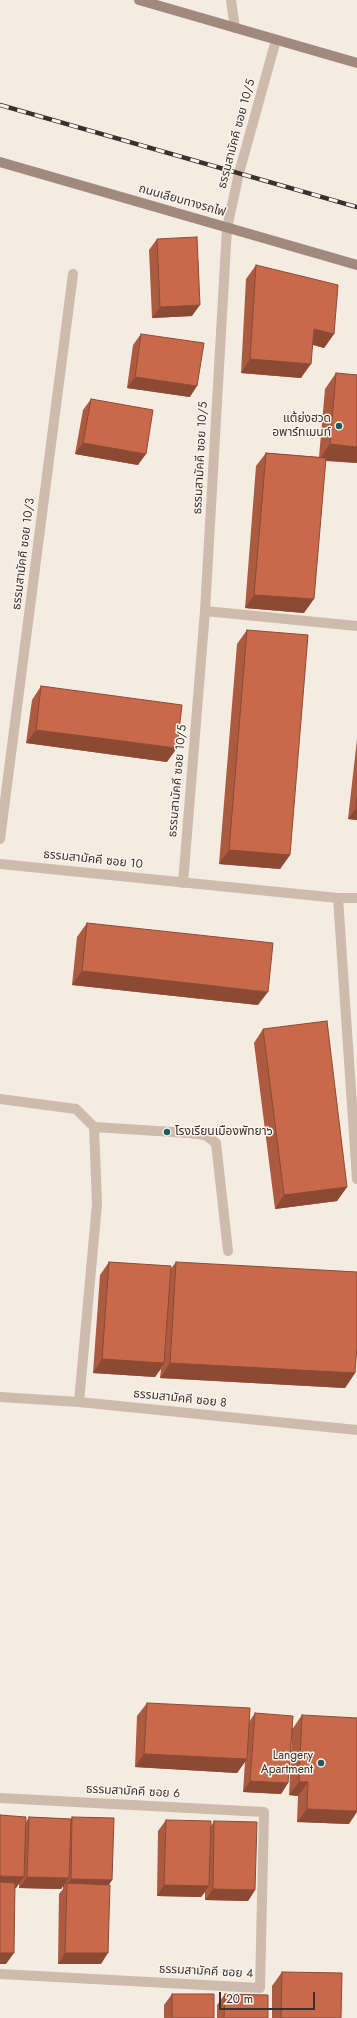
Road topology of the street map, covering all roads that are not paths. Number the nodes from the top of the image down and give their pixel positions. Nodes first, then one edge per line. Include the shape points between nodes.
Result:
1 (139, 0) edge
2 (232, 0) edge
3 (235, 28) junction
4 (276, 40) junction
5 (357, 63) edge
6 (0, 162) edge
7 (227, 228) junction
8 (357, 265) edge
9 (73, 274) dead end
10 (205, 611) junction
11 (357, 626) edge
12 (0, 838) edge
13 (0, 864) edge
14 (183, 883) junction
15 (338, 898) junction
16 (357, 898) edge
17 (0, 1099) edge
18 (94, 1127) junction
19 (357, 1179) edge
20 (228, 1251) dead end
21 (0, 1396) edge
22 (79, 1402) junction
23 (357, 1430) edge
24 (0, 1798) edge
25 (264, 1812) joint
26 (0, 1974) edge

1 - 3 street
2 - 3 street
3 - 4 street
4 - 5 street
4 - 7 street, ธรรมสามัคคี ซอย 10/5 via 239,173
6 - 7 street, ถนนเลียบทางรถไฟ
7 - 8 street, ถนนเลียบทางรถไฟ
7 - 10 street, ธรรมสามัคคี ซอย 10/5
9 - 12 street, ธรรมสามัคคี ซอย 10/3
10 - 11 street
10 - 14 street, ธรรมสามัคคี ซอย 10/5
13 - 14 street, ธรรมสามัคคี ซอย 10
14 - 15 street, ธรรมสามัคคี ซอย 10
15 - 16 street, ธรรมสามัคคี ซอย 10
15 - 19 street
17 - 18 street via 76,1109
18 - 20 street via 205,1135 216,1143
18 - 22 street via 97,1204
21 - 22 street, ธรรมสามัคคี ซอย 8
22 - 23 street, ธรรมสามัคคี ซอย 8
24 - 25 street, ธรรมสามัคคี ซอย 6
25 - 26 street, ธรรมสามัคคี ซอย 4 via 260,1988

